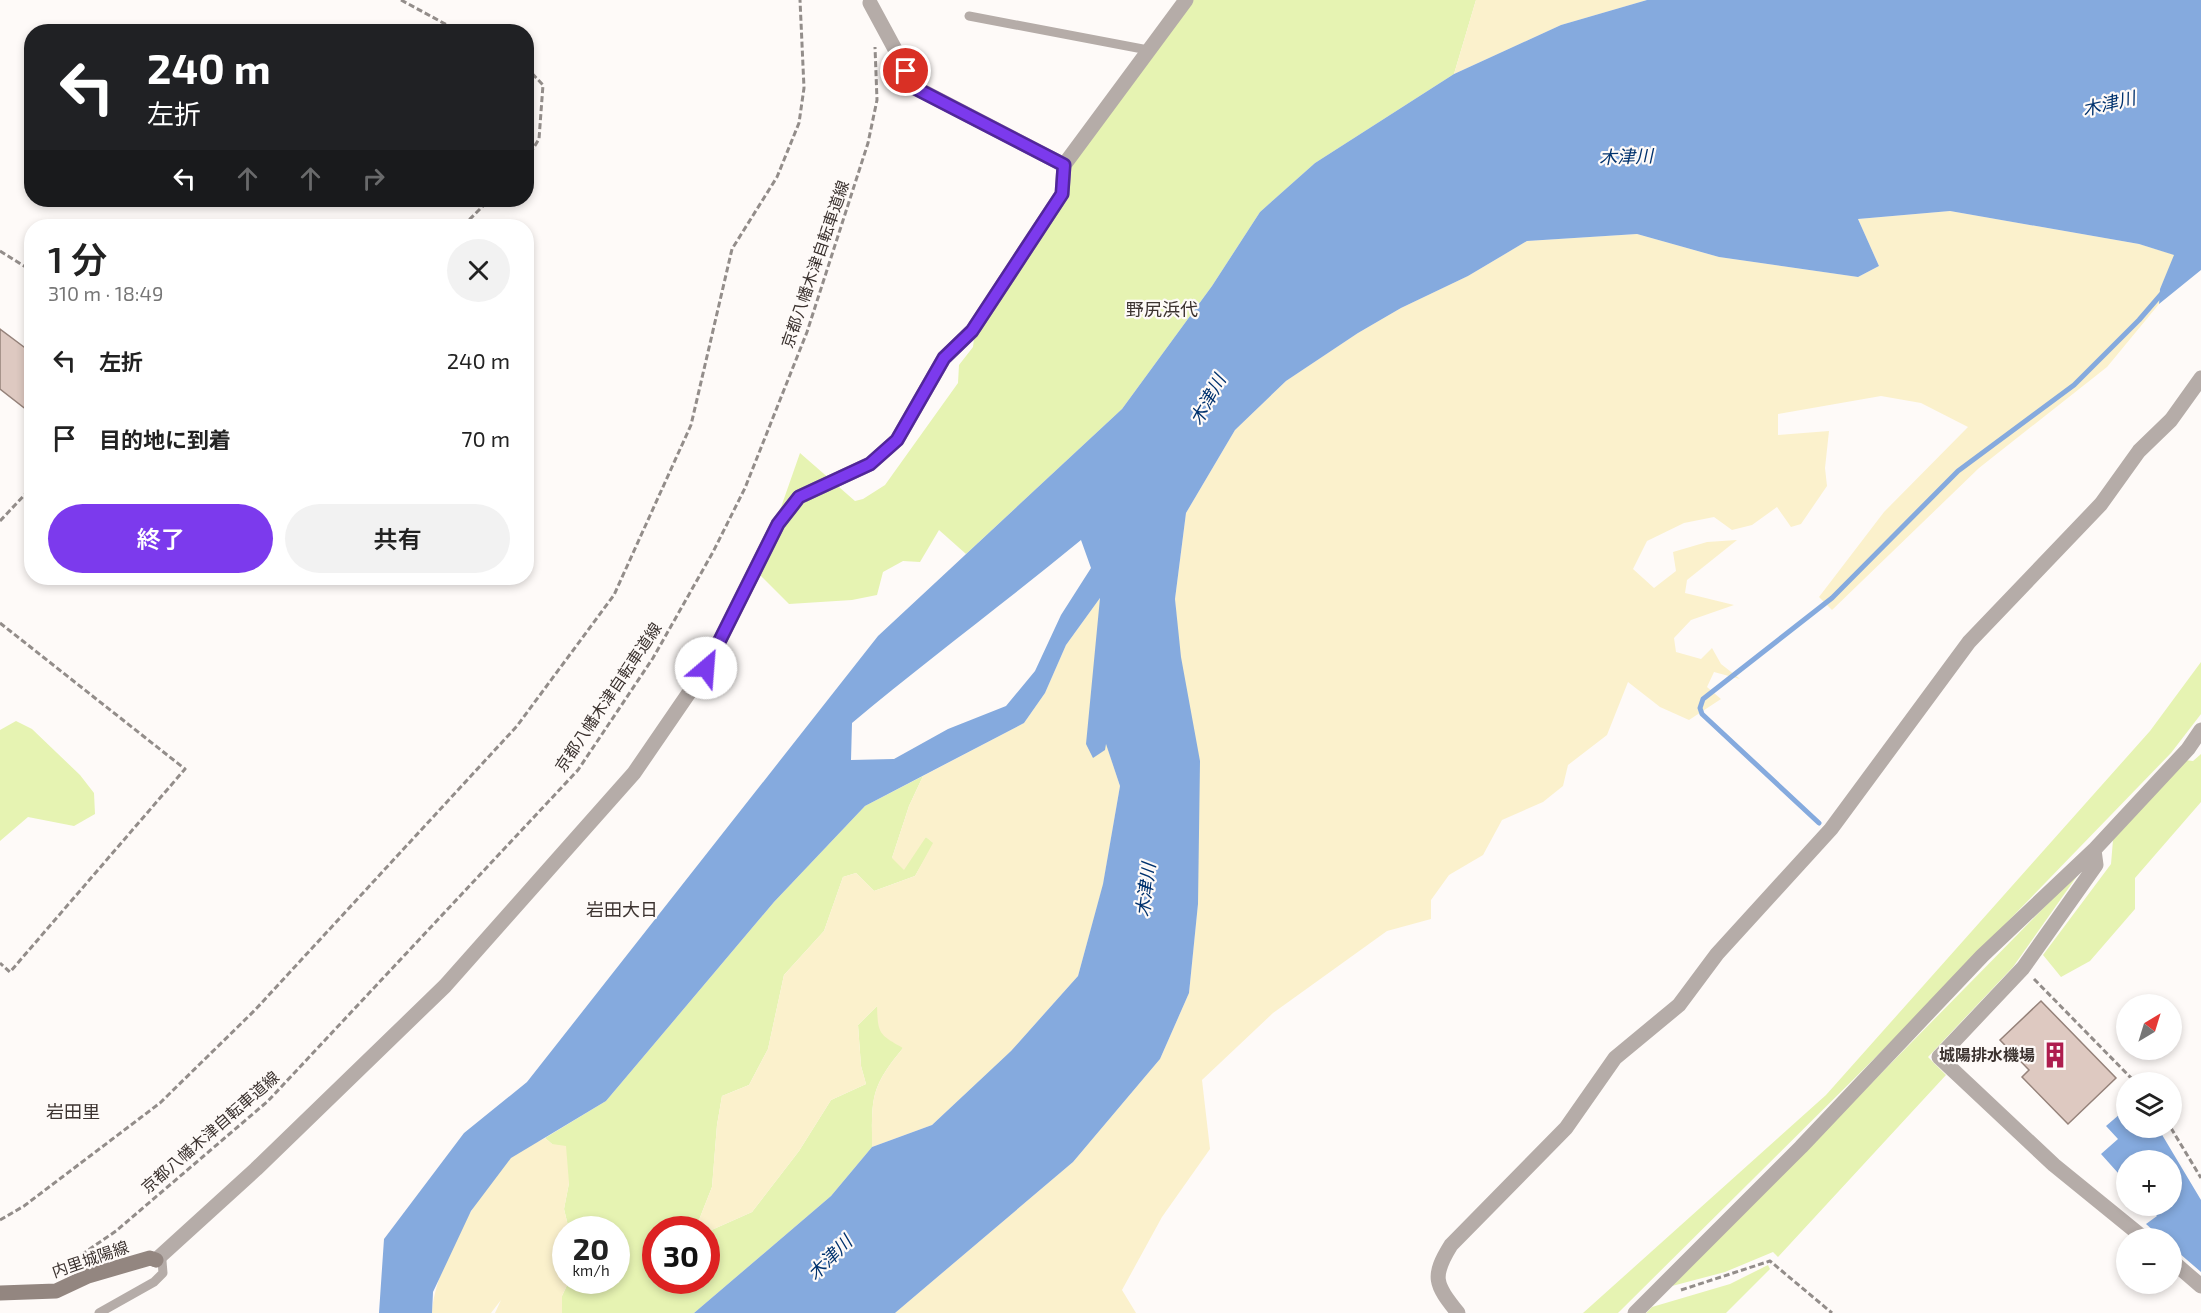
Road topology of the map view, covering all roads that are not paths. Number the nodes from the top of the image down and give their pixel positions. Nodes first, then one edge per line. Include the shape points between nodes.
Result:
1 (1186, 0) edge
2 (870, 3) dead end
3 (969, 16) dead end
4 (1148, 50) junction
5 (1064, 165) junction
6 (2201, 378) edge
7 (2201, 730) edge
8 (2194, 748) edge
9 (2094, 850) junction
10 (2131, 1228) edge
11 (156, 1260) junction
12 (2182, 1270) edge
13 (2201, 1286) edge
14 (0, 1293) edge
15 (99, 1313) edge
16 (1458, 1313) edge
17 (1635, 1313) edge

1 - 4 street
2 - 5 street via 915,88
3 - 4 lane
4 - 5 street
5 - 11 street via 1062,194 972,331 944,358 897,440 870,464 799,497 778,524 706,668 634,773 445,986
6 - 16 street via 2171,420 2139,451 2101,504 1969,642 1832,829 1717,954 1679,1005 1615,1058 1566,1128 1451,1245 1438,1267 1441,1292
7 - 8 street
8 - 9 street
9 - 10 street via 2096,865 2023,968 1939,1057 2054,1165
9 - 17 street via 1982,956 1793,1155
11 - 14 main road, 内里城陽線 via 150,1258 88,1276 56,1291
11 - 15 lane via 162,1262 163,1273 154,1282
12 - 13 street

